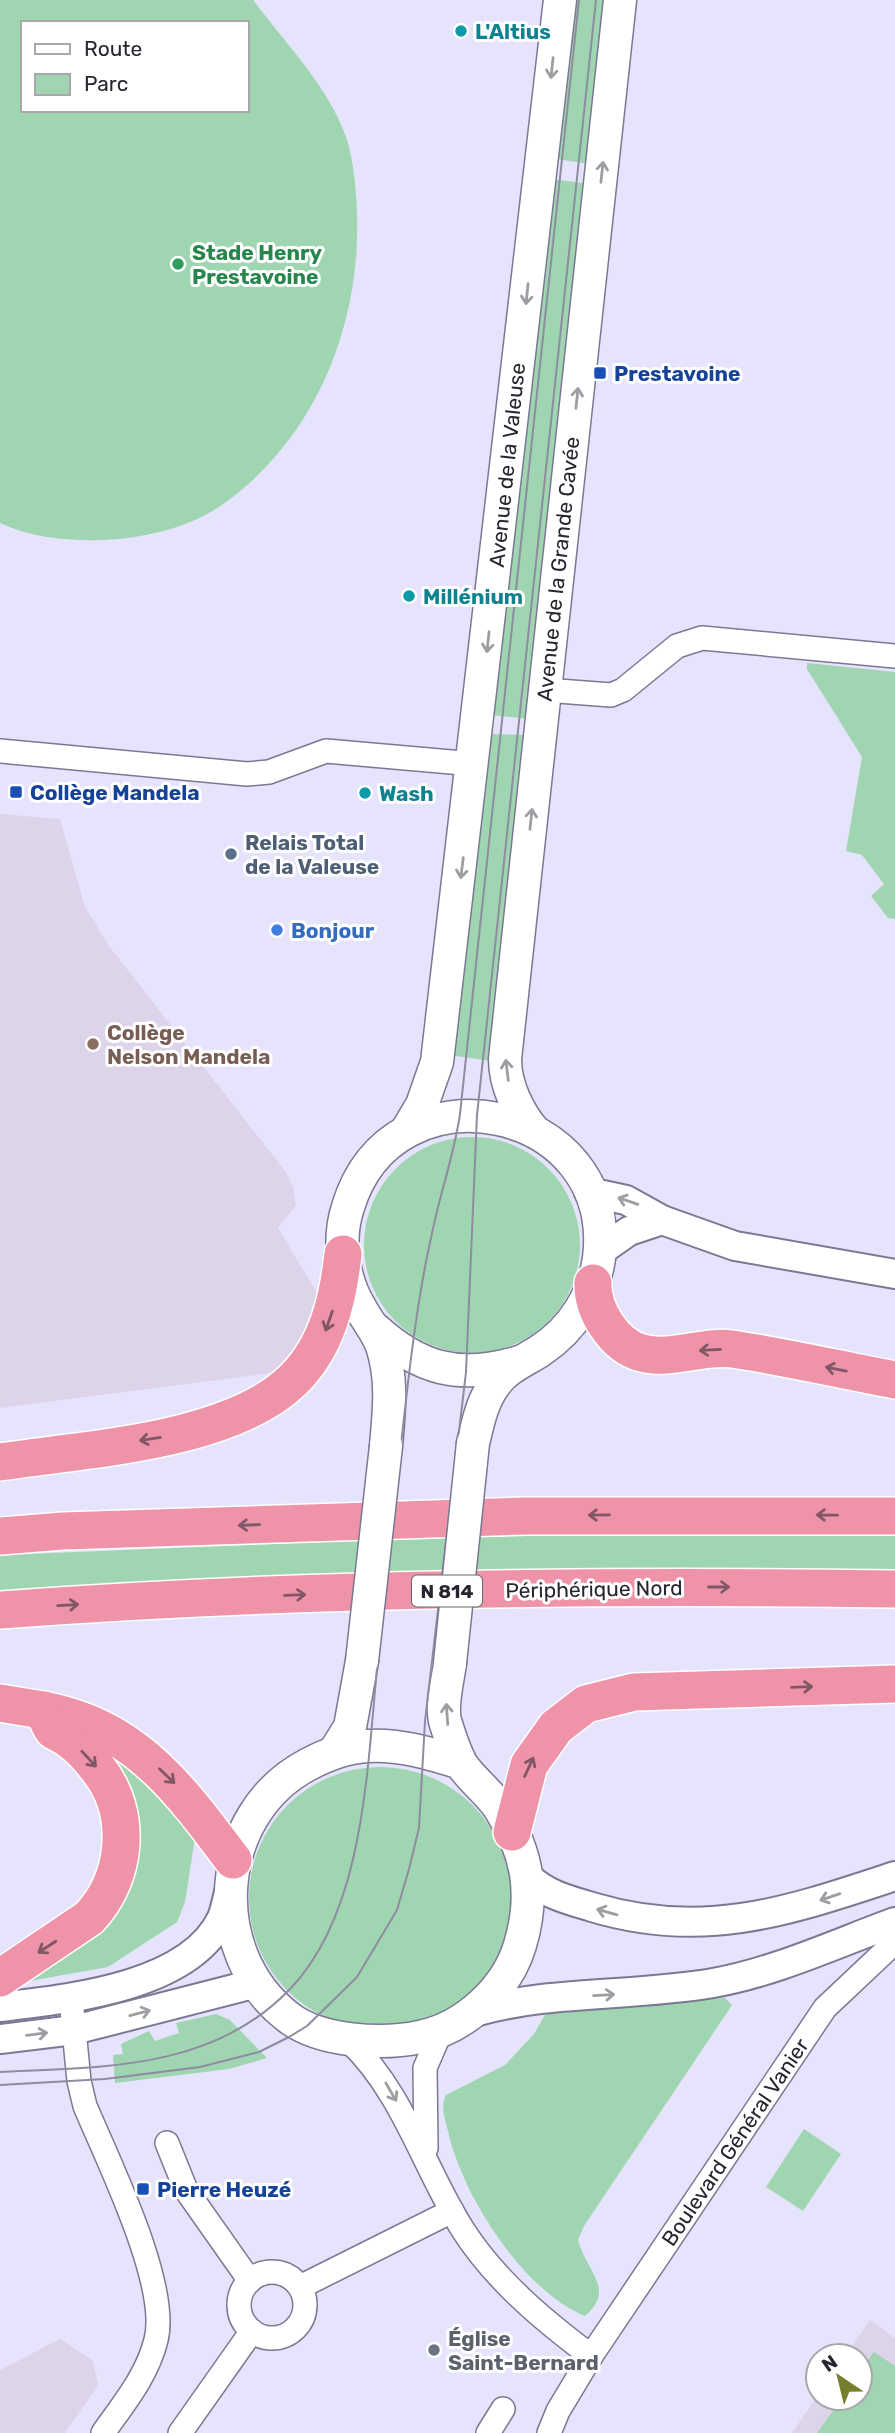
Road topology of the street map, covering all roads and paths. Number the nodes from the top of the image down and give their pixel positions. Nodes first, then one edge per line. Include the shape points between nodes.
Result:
1 (560, 0) edge
2 (620, 0) edge
3 (895, 656) edge
4 (545, 690) junction
5 (0, 751) edge
6 (474, 764) junction
7 (534, 1131) junction
8 (406, 1132) junction
9 (589, 1192) junction
10 (662, 1220) junction
11 (343, 1254) junction
12 (596, 1268) junction
13 (895, 1274) edge
14 (373, 1327) junction
15 (519, 1362) junction
16 (895, 1380) edge
17 (0, 1462) edge
18 (0, 1512) edge
19 (895, 1516) edge
20 (63, 1531) junction
21 (0, 1536) edge
22 (895, 1589) edge
23 (0, 1610) edge
24 (895, 1684) edge
25 (0, 1703) edge
26 (44, 1710) junction
27 (335, 1751) junction
28 (461, 1763) junction
29 (512, 1832) junction
30 (231, 1876) junction
31 (895, 1876) edge
32 (529, 1878) junction
33 (895, 1922) edge
34 (895, 1942) edge
35 (0, 1978) edge
36 (257, 1983) junction
37 (0, 2007) edge
38 (474, 2012) junction
39 (72, 2014) junction
40 (440, 2033) junction
41 (0, 2039) edge
42 (348, 2040) junction
43 (167, 2143) dead end
44 (426, 2158) junction
45 (452, 2211) junction
46 (250, 2281) junction
47 (300, 2287) junction
48 (252, 2331) junction
49 (591, 2356) junction
50 (503, 2409) dead end
51 (103, 2433) edge
52 (180, 2433) edge
53 (488, 2433) edge
54 (549, 2433) edge

1 -> 6 main road, Avenue de la Valeuse
4 -> 2 main road, Avenue de la Grande Cavée
3 - 4 street via 702,639 677,646 611,695
7 -> 4 main road, Avenue de la Grande Cavée via 512,1094 505,1059
5 - 6 street via 247,774 269,772 326,751
6 -> 8 main road, Avenue de la Valeuse via 437,1062 422,1105
7 - 8 main road via 506,1119 460,1114
7 - 9 main road via 567,1157
8 - 11 main road via 375,1158 356,1187 344,1221
10 -> 9 street via 626,1200
9 - 12 main road via 597,1220
10 - 12 street via 629,1231
10 - 13 street via 735,1246
11 - 14 main road via 352,1293
11 -> 17 highway via 339,1290 323,1338 295,1379 253,1409 193,1430
12 - 15 main road via 584,1304 564,1331
16 -> 12 highway via 730,1349 642,1353 621,1341 605,1322 593,1295
14 - 15 main road via 411,1357 445,1369 484,1371
14 - 27 main road, bridge via 388,1372 386,1446 362,1661 350,1727
28 -> 15 main road, bridge via 444,1718 473,1443 487,1396
18 - 20 highway via 10,1511
19 -> 20 highway via 527,1516
20 - 21 highway
23 -> 22 highway, Périphérique Nord / N 814 via 539,1589
29 -> 24 highway via 529,1765 556,1727 586,1704 634,1692
25 - 26 highway
26 -> 30 highway via 78,1719 134,1747 177,1786
26 -> 35 highway via 53,1730 84,1752 108,1785 121,1821 120,1857 115,1877 94,1913
27 - 28 main road via 397,1746
27 - 30 main road via 291,1773 272,1790 247,1825
28 - 29 main road via 500,1808
29 - 32 main road
30 - 36 main road via 234,1932
30 - 39 street via 222,1917 191,1953
31 -> 32 street via 788,1911 720,1921 621,1916 561,1898
32 - 38 main road via 520,1947 509,1970
38 -> 33 street via 536,1998 713,1983 762,1971
34 - 49 street, Boulevard Général Vanier via 825,2008
39 -> 36 street
36 - 42 main road via 291,2020
37 - 39 street
38 - 40 main road
41 -> 39 street
39 - 51 street via 85,2106 159,2306 157,2337 144,2376
40 - 42 main road via 408,2040
40 - 44 street via 425,2068
42 -> 44 street via 381,2076
43 - 46 street via 186,2190
44 - 45 street
45 - 47 street
45 - 49 street via 496,2273
46 - 47 street via 282,2274
46 - 48 street via 240,2312
47 - 48 street via 305,2306 298,2326 271,2338
48 - 52 street
49 - 54 street, Boulevard Général Vanier
50 - 53 street

